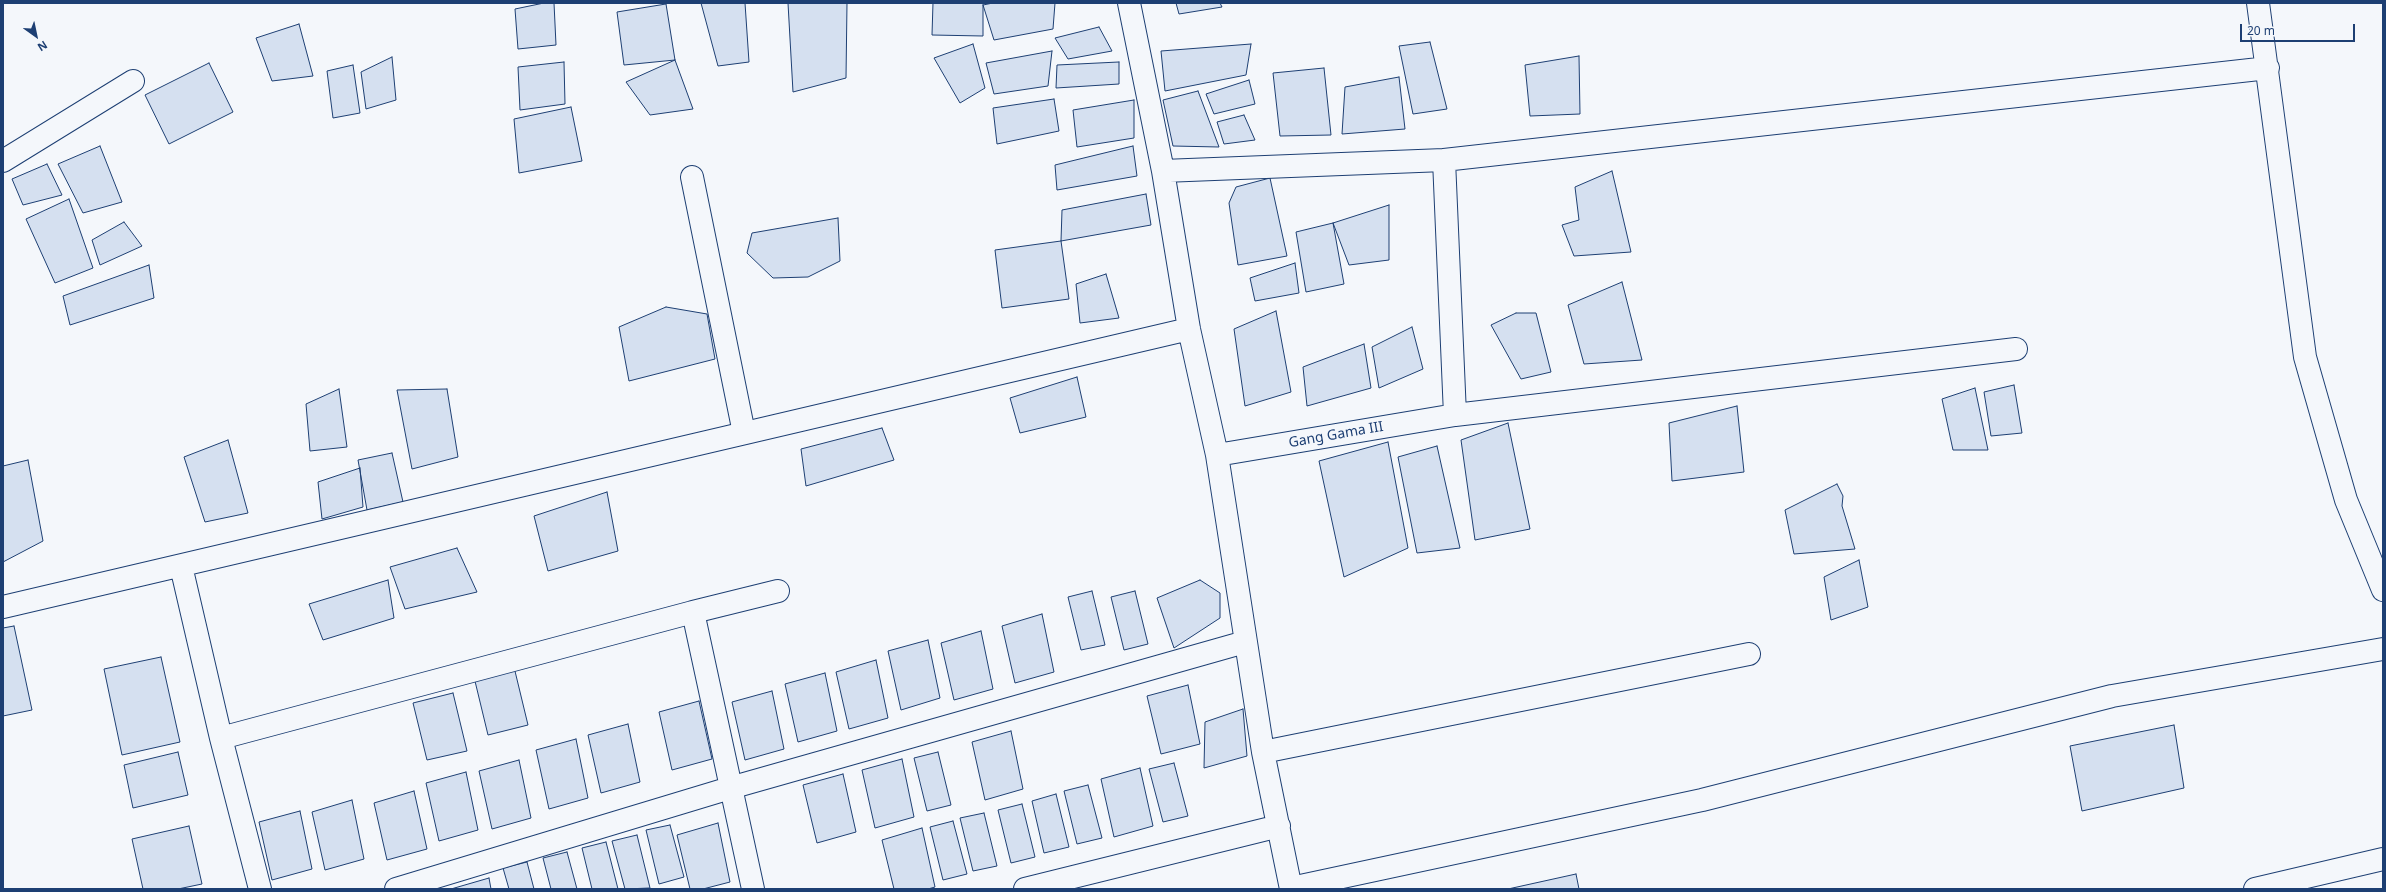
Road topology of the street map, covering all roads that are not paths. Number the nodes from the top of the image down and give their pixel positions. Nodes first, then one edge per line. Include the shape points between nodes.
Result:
1 (1129, 3) edge
2 (2258, 3) edge
3 (2268, 68) junction
4 (133, 81) dead end
5 (1444, 160) junction
6 (3, 161) edge
7 (1162, 170) junction
8 (692, 177) dead end
9 (1189, 329) junction
10 (2016, 348) dead end
11 (1455, 414) junction
12 (744, 433) junction
13 (1216, 455) junction
14 (182, 566) junction
15 (2383, 590) edge
16 (778, 591) dead end
17 (3, 607) edge
18 (693, 612) junction
19 (1245, 642) junction
20 (2383, 649) edge
21 (1749, 654) dead end
22 (221, 738) junction
23 (1263, 752) junction
24 (730, 788) junction
25 (1278, 826) junction
26 (2383, 859) edge
27 (1291, 888) edge
28 (260, 889) edge
29 (396, 889) edge
30 (753, 889) edge
31 (1025, 889) edge
32 (2255, 889) edge

1 - 7 street
2 - 3 street
3 - 5 street
3 - 15 street via 2305,356 2346,500
4 - 6 street
5 - 7 street
5 - 11 street
7 - 9 street
8 - 12 street
9 - 12 street
9 - 13 street
10 - 11 street, Gang Gama III
11 - 13 street, Gang Gama III
12 - 14 street
13 - 19 street
14 - 17 street
14 - 22 street
16 - 18 street
18 - 22 street
18 - 24 street
19 - 23 street
19 - 24 street
20 - 27 street via 2112,696 1702,800
21 - 23 street
22 - 28 street
23 - 25 street
24 - 29 street
24 - 30 street
25 - 27 street
25 - 31 street
26 - 32 street

